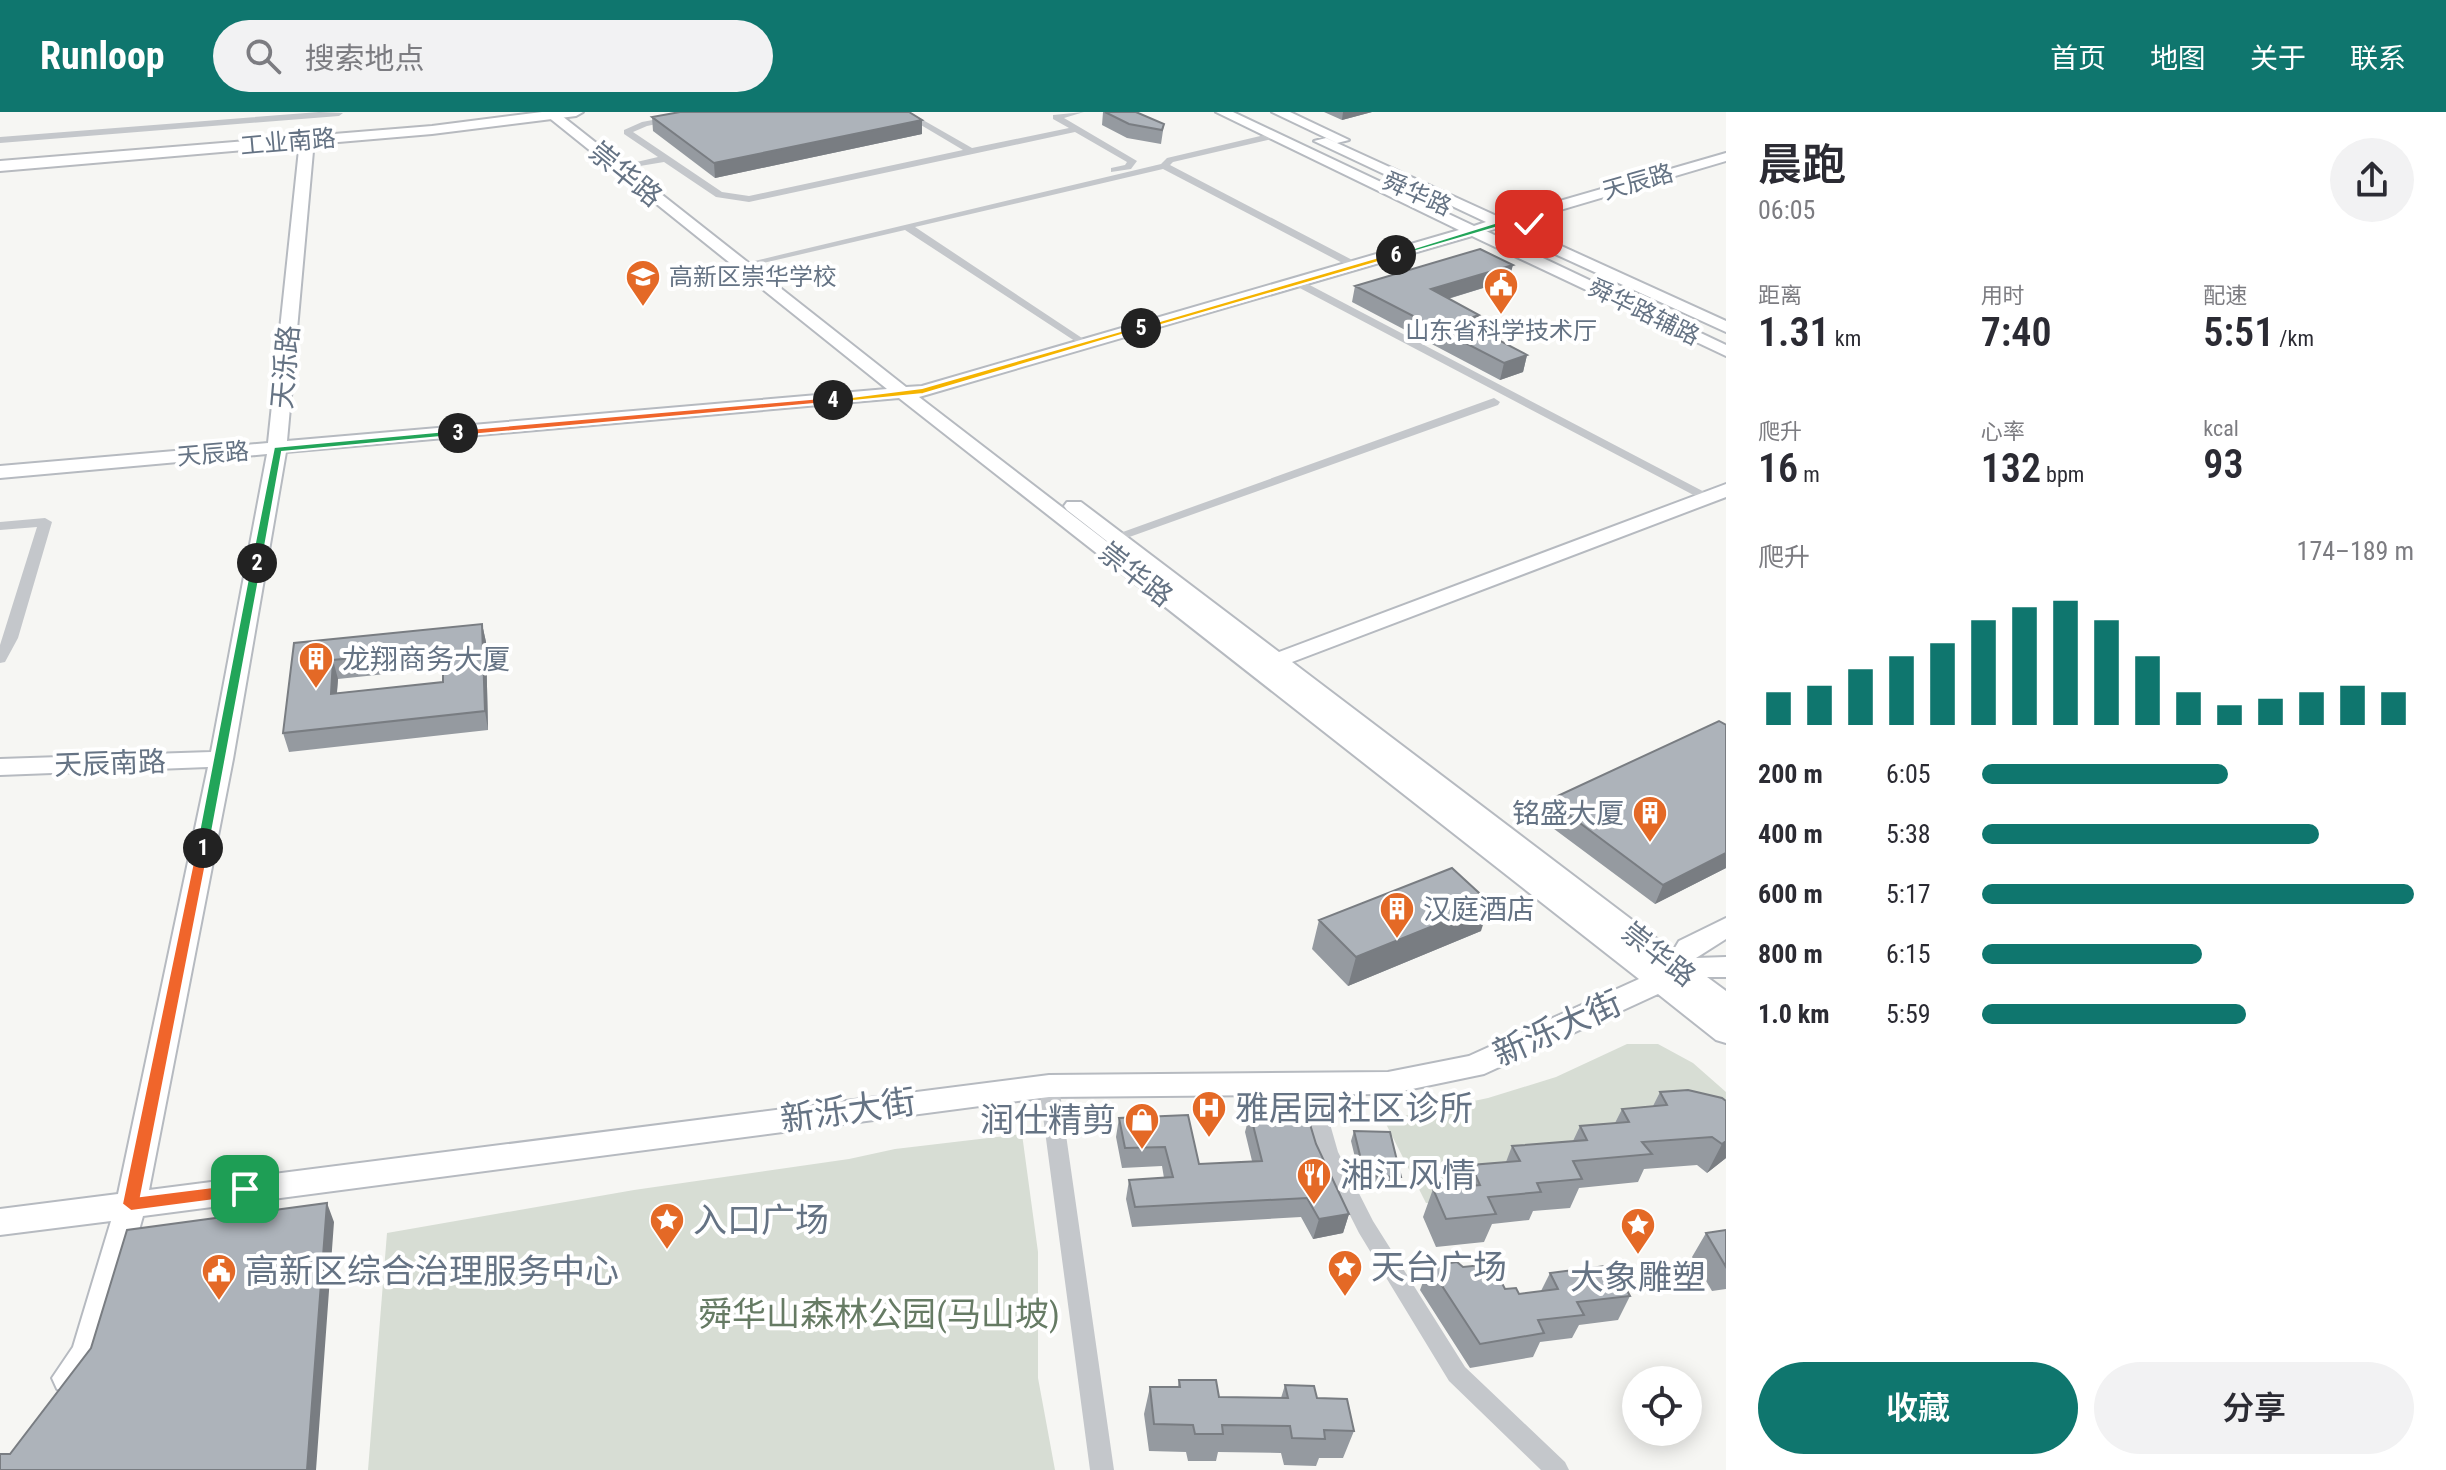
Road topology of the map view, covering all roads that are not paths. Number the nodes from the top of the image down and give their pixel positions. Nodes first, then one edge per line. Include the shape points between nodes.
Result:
1 (339, 112) edge
2 (500, 112) edge
3 (709, 112) edge
4 (903, 112) edge
5 (1080, 112) edge
6 (1223, 112) edge
7 (1239, 112) edge
8 (1256, 112) edge
9 (1279, 112) edge
10 (562, 113) edge
11 (339, 129) junction
12 (1076, 129) junction
13 (1273, 136) junction
14 (0, 140) edge
15 (307, 140) junction
16 (972, 152) junction
17 (0, 157) edge
18 (1726, 157) edge
19 (663, 159) junction
20 (0, 166) edge
21 (631, 166) junction
22 (1164, 166) junction
23 (1726, 167) edge
24 (1505, 224) junction
25 (906, 226) junction
26 (751, 259) junction
27 (1356, 266) junction
28 (1298, 283) junction
29 (1726, 313) edge
30 (1726, 327) edge
31 (1726, 337) edge
32 (1084, 344) junction
33 (1726, 351) edge
34 (913, 392) junction
35 (1494, 402) dead end
36 (277, 449) junction
37 (0, 472) edge
38 (1717, 493) edge
39 (0, 526) edge
40 (1116, 537) junction
41 (0, 659) edge
42 (1277, 660) junction
43 (221, 759) junction
44 (0, 767) edge
45 (1726, 927) edge
46 (1726, 967) edge
47 (1668, 975) junction
48 (1726, 1006) edge
49 (1726, 1032) edge
50 (1308, 1082) junction
51 (1049, 1086) junction
52 (131, 1204) junction
53 (0, 1222) edge
54 (52, 1400) edge
55 (1102, 1470) edge
56 (1557, 1470) edge

1 - 11 street
1 - 14 street
2 - 11 main road, 工业南路
3 - 19 street via 627,132
4 - 16 street
5 - 12 street via 1056,117
6 - 13 main road
7 - 24 main road, 舜华路
8 - 24 main road, 舜华路
9 - 24 main road
10 - 15 main road, 工业南路
10 - 21 main road, 崇华路
10 - 34 main road, 崇华路
11 - 17 main road, 工业南路
12 - 16 street
12 - 26 street via 1132,161 1128,167
13 - 22 street via 1170,160
13 - 24 main road
15 - 20 main road, 工业南路
15 - 36 main road, 天泺路
16 - 19 street via 749,199 719,195
18 - 24 main road, 天辰路
19 - 21 street
21 - 26 main road, 崇华路
22 - 25 street
22 - 27 street
23 - 24 main road, 天辰路
24 - 27 main road, 天辰路
24 - 29 main road, 舜华路辅路
24 - 30 main road, 舜华路
24 - 31 main road, 舜华路
24 - 33 main road, 舜华路辅路
25 - 26 street
25 - 32 street
26 - 34 main road, 崇华路
27 - 28 main road, 天辰路
28 - 32 main road, 天辰路
28 - 38 street
32 - 34 main road, 天辰路
34 - 36 main road, 天辰路
34 - 40 main road, 崇华路
34 - 47 main road, 崇华路
35 - 40 street
36 - 37 main road, 天辰路
36 - 43 main road, 天泺路
38 - 42 main road
39 - 41 street via 45,522
40 - 42 main road, 崇华路
42 - 47 main road, 崇华路
43 - 44 main road, 天辰南路
43 - 52 main road, 天泺路
45 - 47 main road, 新泺大街 via 1688,948
46 - 47 main road, 新泺大街
47 - 48 main road, 崇华路
47 - 49 main road, 崇华路
47 - 50 main road, 新泺大街 via 1474,1066 1388,1083
50 - 51 main road, 新泺大街
50 - 56 street via 1328,1152 1366,1227 1457,1374
51 - 52 main road, 新泺大街
51 - 55 street
52 - 53 main road, 新泺大街
52 - 54 main road, 天泺路 via 87,1354

